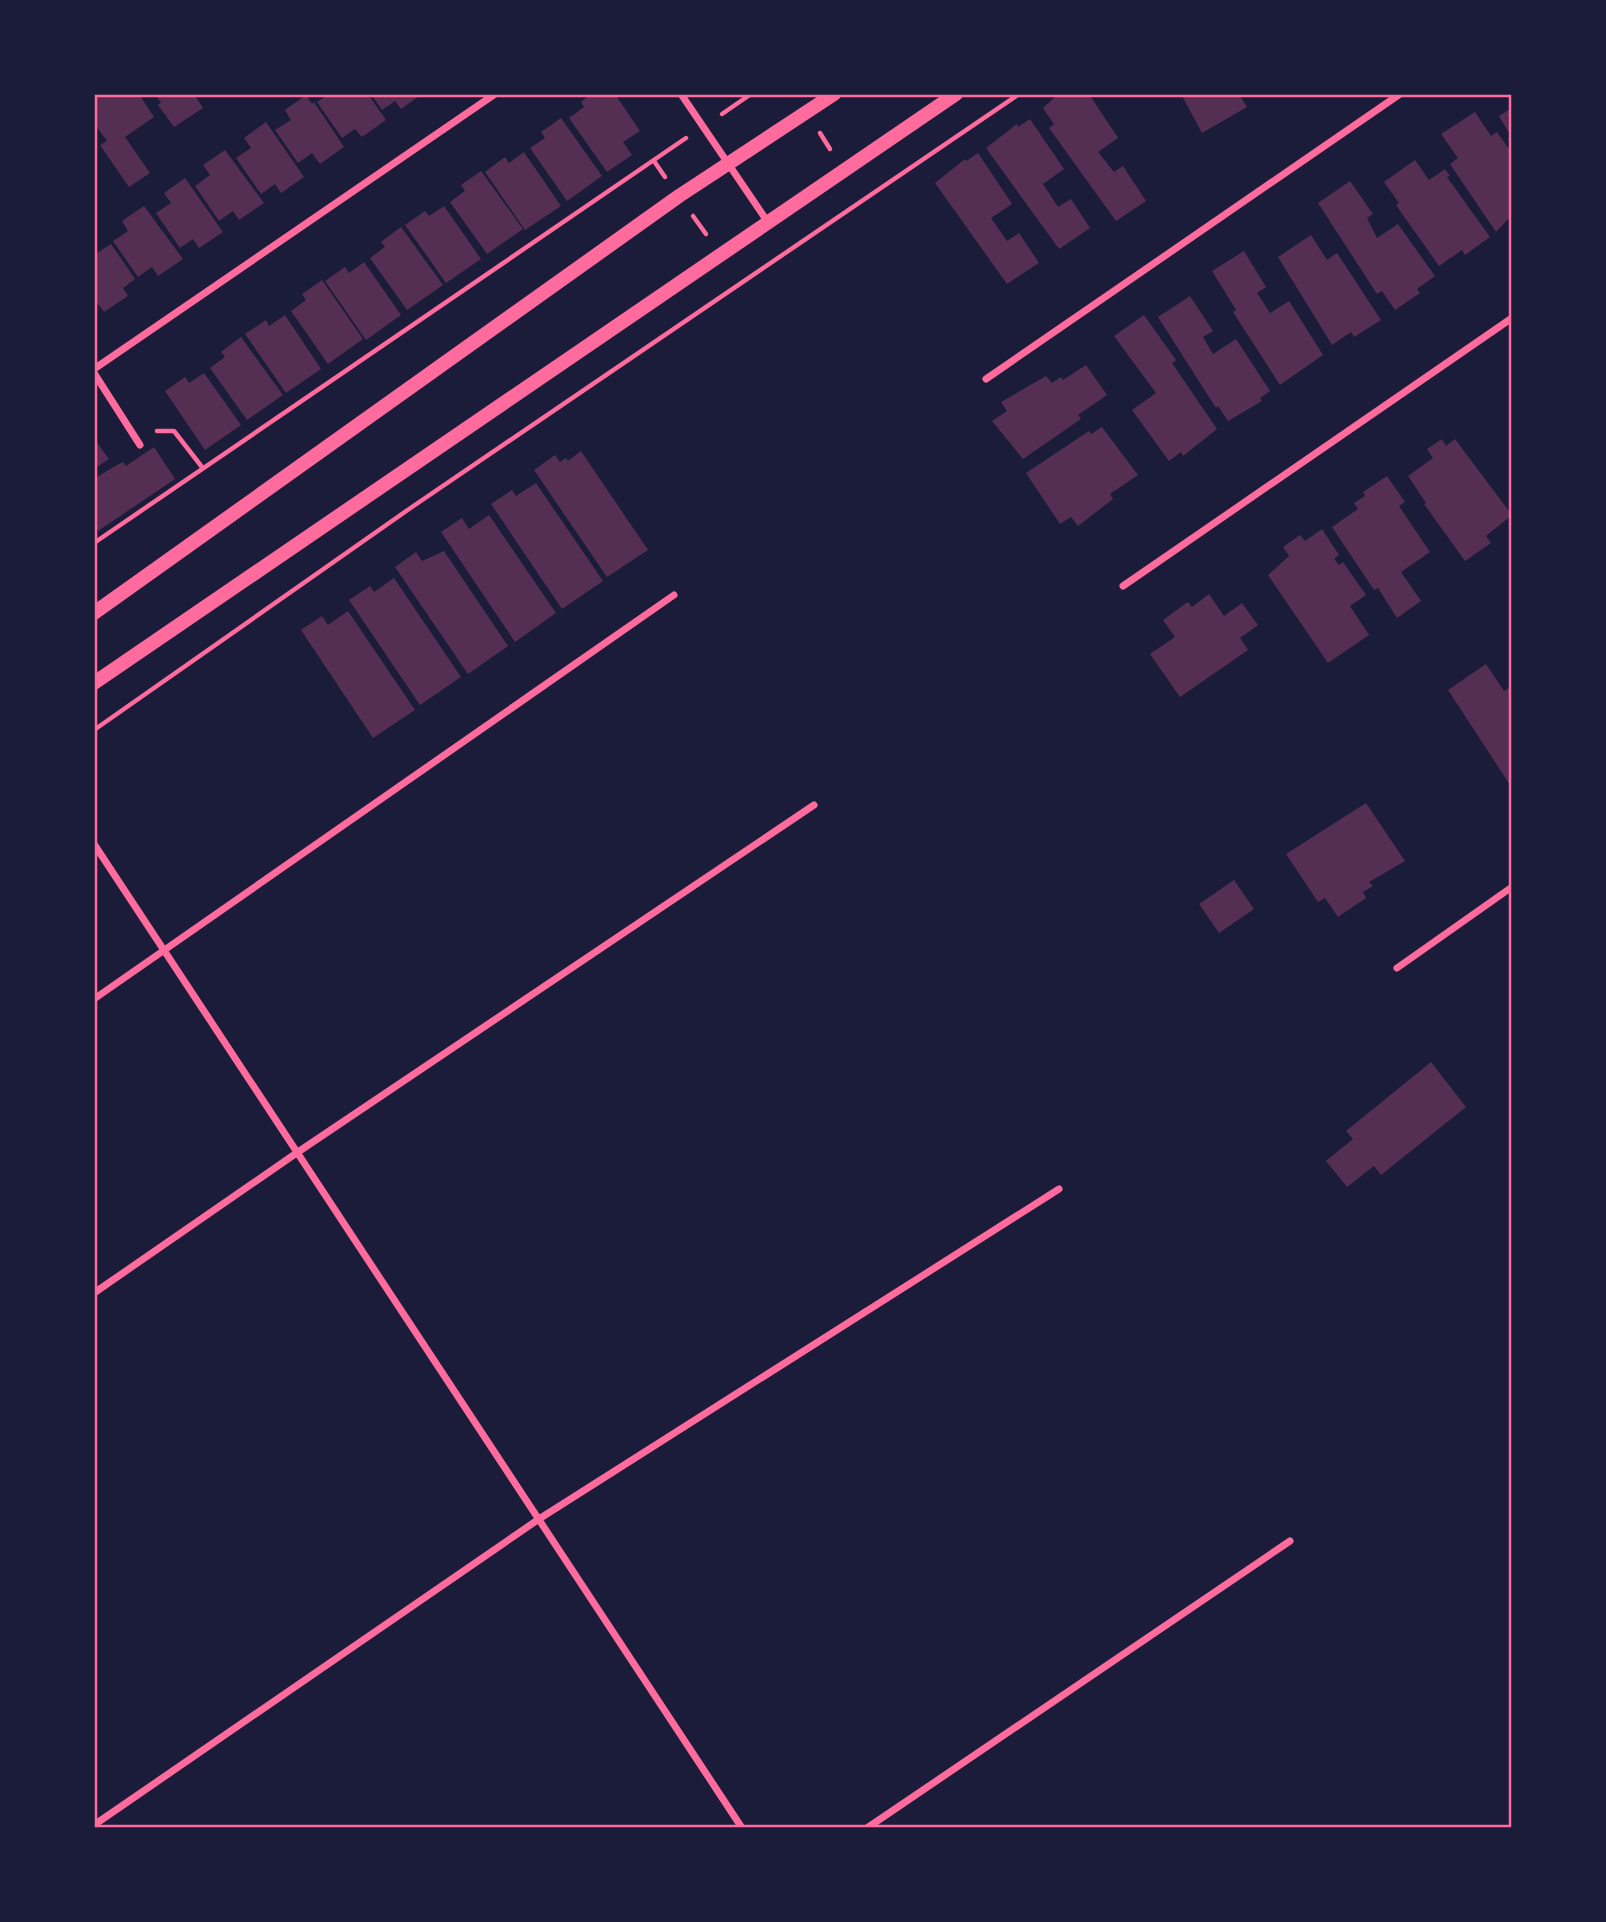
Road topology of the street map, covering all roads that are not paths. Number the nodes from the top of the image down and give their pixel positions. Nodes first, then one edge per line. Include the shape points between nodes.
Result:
1 (495, 94) edge
2 (681, 94) edge
3 (834, 94) edge
4 (956, 94) edge
5 (1400, 94) edge
6 (728, 163) junction
7 (767, 221) junction
8 (1511, 318) edge
9 (94, 371) edge
10 (986, 379) dead end
11 (140, 444) dead end
12 (1123, 586) dead end
13 (674, 595) dead end
14 (94, 613) edge
15 (94, 683) edge
16 (814, 805) dead end
17 (94, 844) edge
18 (1511, 887) edge
19 (166, 951) junction
20 (1397, 968) dead end
21 (94, 999) edge
22 (298, 1152) junction
23 (1059, 1189) dead end
24 (94, 1293) edge
25 (539, 1519) junction
26 (1290, 1541) dead end
27 (94, 1825) edge
28 (742, 1828) edge
29 (867, 1828) edge

1 - 9 street
2 - 6 street
3 - 6 main road
4 - 7 main road
5 - 10 street
6 - 7 street
6 - 14 main road
7 - 15 main road
8 - 12 street
9 - 11 street
13 - 19 street
16 - 22 street
17 - 19 street
18 - 20 street
19 - 21 street
19 - 22 street
22 - 24 street
22 - 25 street
23 - 25 street
25 - 27 street
25 - 28 street
26 - 29 street

